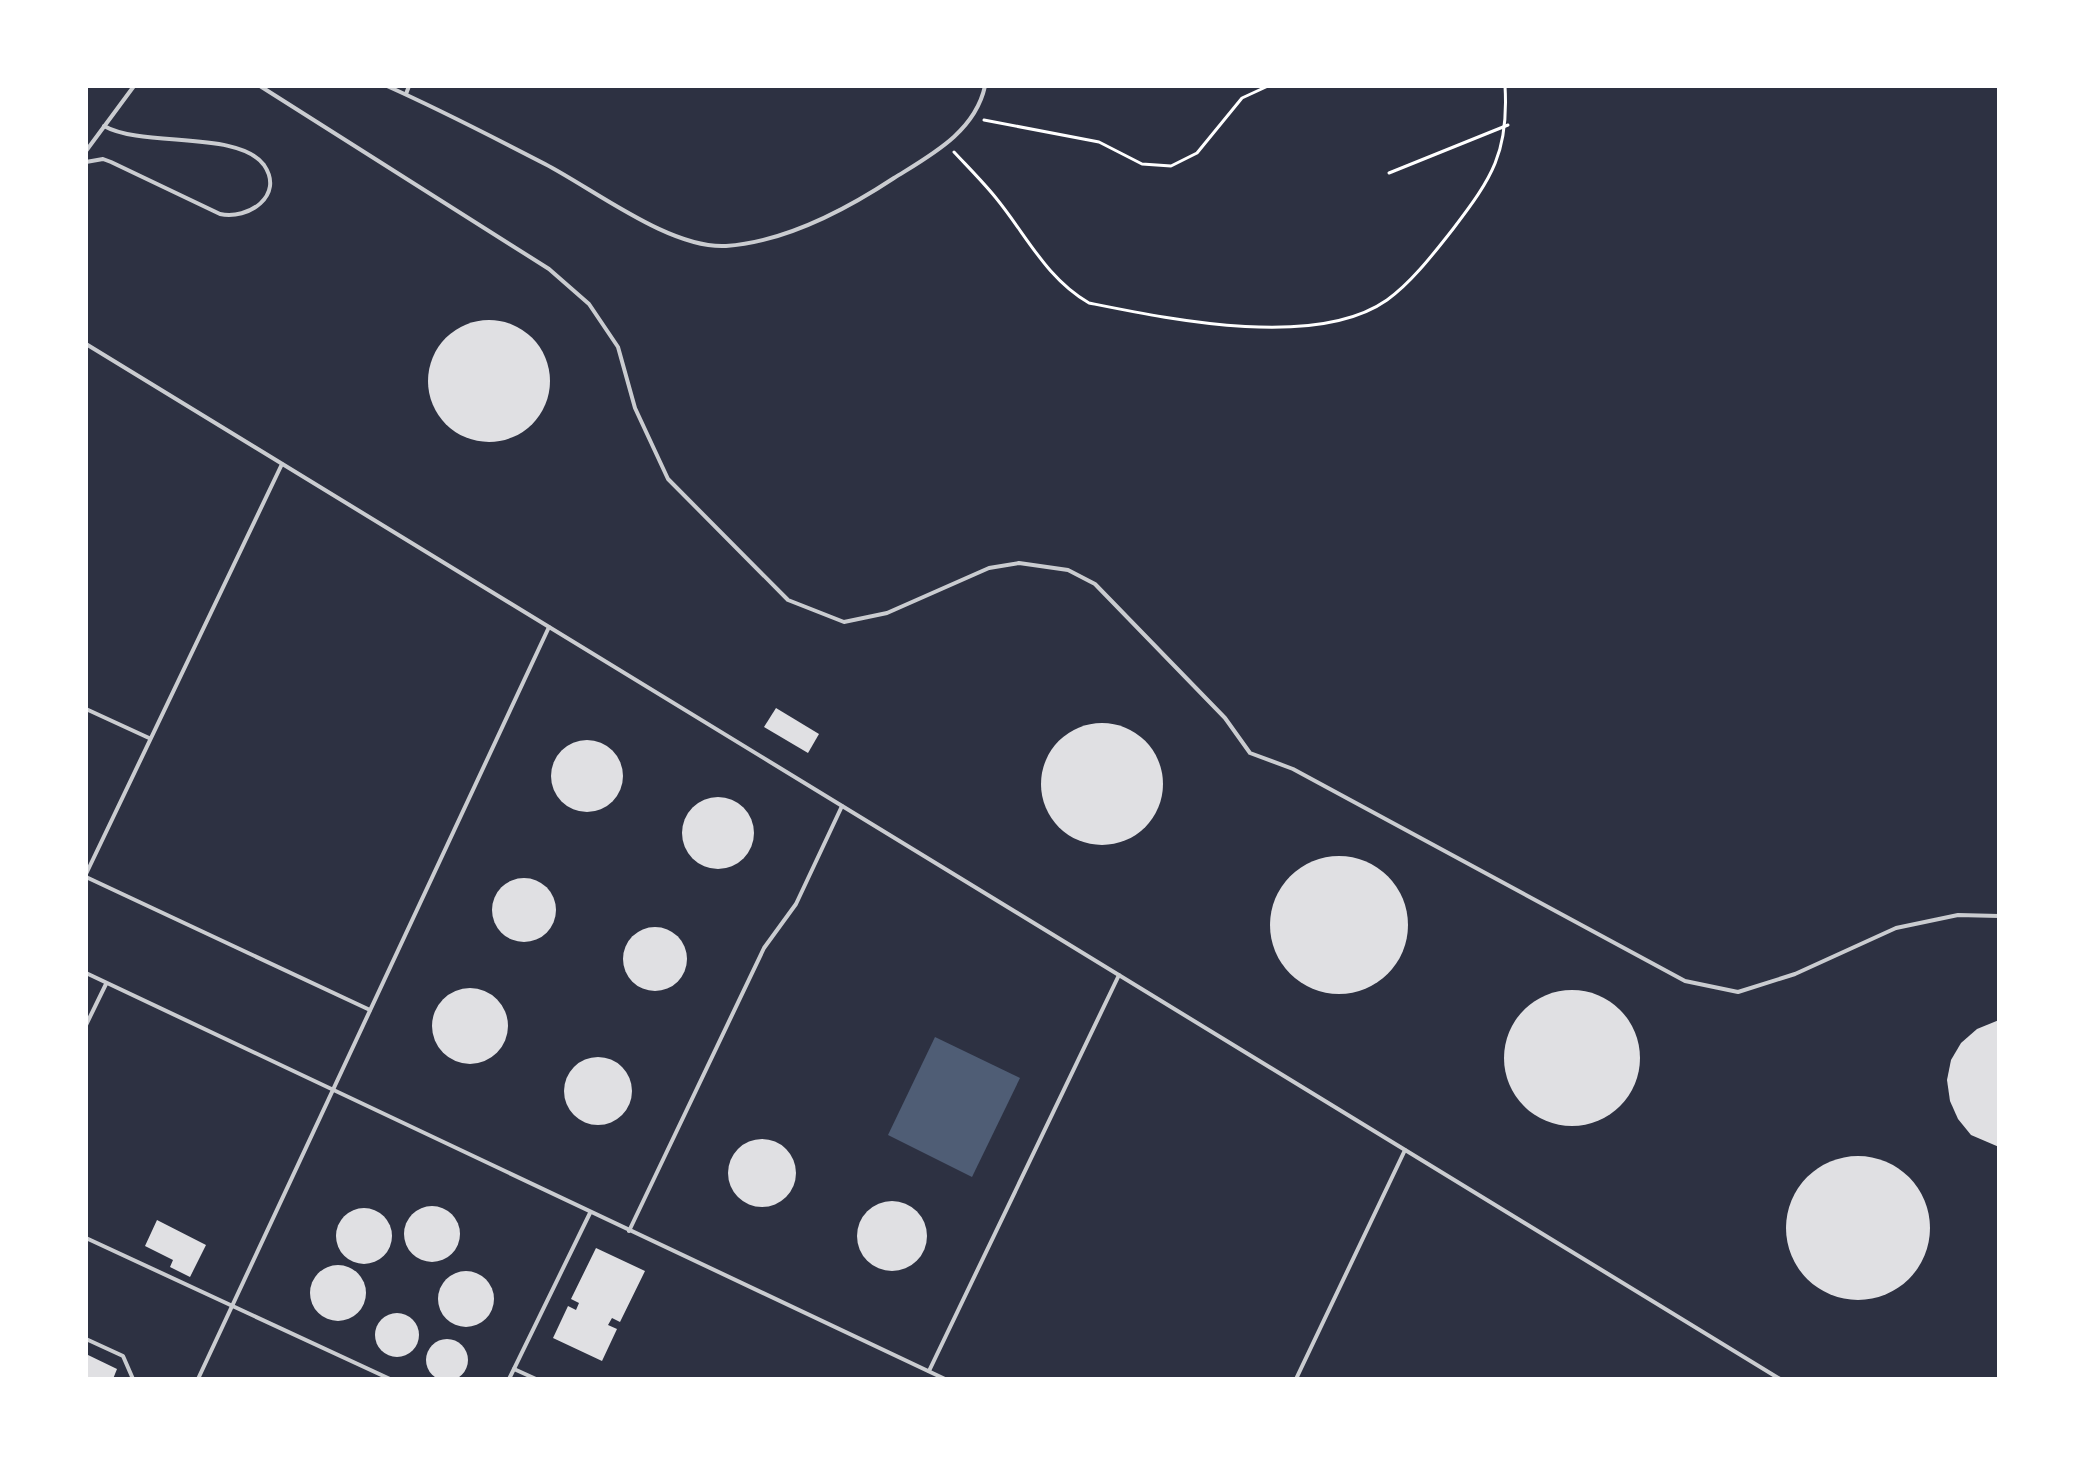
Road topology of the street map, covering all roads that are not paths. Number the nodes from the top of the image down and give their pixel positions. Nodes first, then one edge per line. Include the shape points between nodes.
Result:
1 (134, 86) edge
2 (260, 86) edge
3 (387, 86) edge
4 (409, 86) edge
5 (985, 86) edge
6 (406, 94) junction
7 (104, 126) junction
8 (86, 151) edge
9 (86, 162) edge
10 (86, 344) edge
11 (282, 464) junction
12 (549, 627) junction
13 (86, 709) edge
14 (150, 738) junction
15 (842, 806) junction
16 (86, 876) edge
17 (1999, 916) edge
18 (86, 973) edge
19 (1119, 975) junction
20 (106, 983) junction
21 (370, 1010) junction
22 (86, 1025) edge
23 (333, 1092) junction
24 (1405, 1150) junction
25 (590, 1213) junction
26 (629, 1231) junction
27 (86, 1238) edge
28 (232, 1307) junction
29 (86, 1339) edge
30 (514, 1369) junction
31 (929, 1371) junction
32 (133, 1379) edge
33 (198, 1379) edge
34 (390, 1379) edge
35 (509, 1379) edge
36 (536, 1379) edge
37 (945, 1379) edge
38 (1296, 1379) edge
39 (1780, 1379) edge

1 - 7 lane
2 - 17 lane via 549,269 589,304 618,347 635,408 668,479 788,600 844,622 887,613 989,568 1019,563 1068,570 1095,584 1225,718 1250,753 1293,769 1685,981 1738,992 1795,974 1896,928 1958,915
3 - 6 lane
4 - 6 lane
5 - 6 lane via 973,117 947,144 834,213 726,246 685,241
7 - 8 lane
7 - 9 lane via 122,134 250,154 265,166 265,197 247,215 234,217 103,159
10 - 11 lane
11 - 12 lane
11 - 14 lane
12 - 15 lane
12 - 21 lane
13 - 14 lane
14 - 16 lane
15 - 19 lane
15 - 26 lane via 796,904 764,948
16 - 21 lane
18 - 20 lane
19 - 24 lane
19 - 31 lane
20 - 22 lane
20 - 23 lane
21 - 23 lane
23 - 25 lane
23 - 28 lane
24 - 38 lane
24 - 39 lane
25 - 26 lane
25 - 30 lane
26 - 31 lane
27 - 28 lane
28 - 33 lane
28 - 34 lane
29 - 32 lane via 123,1356
30 - 35 lane
30 - 36 lane
31 - 37 lane

